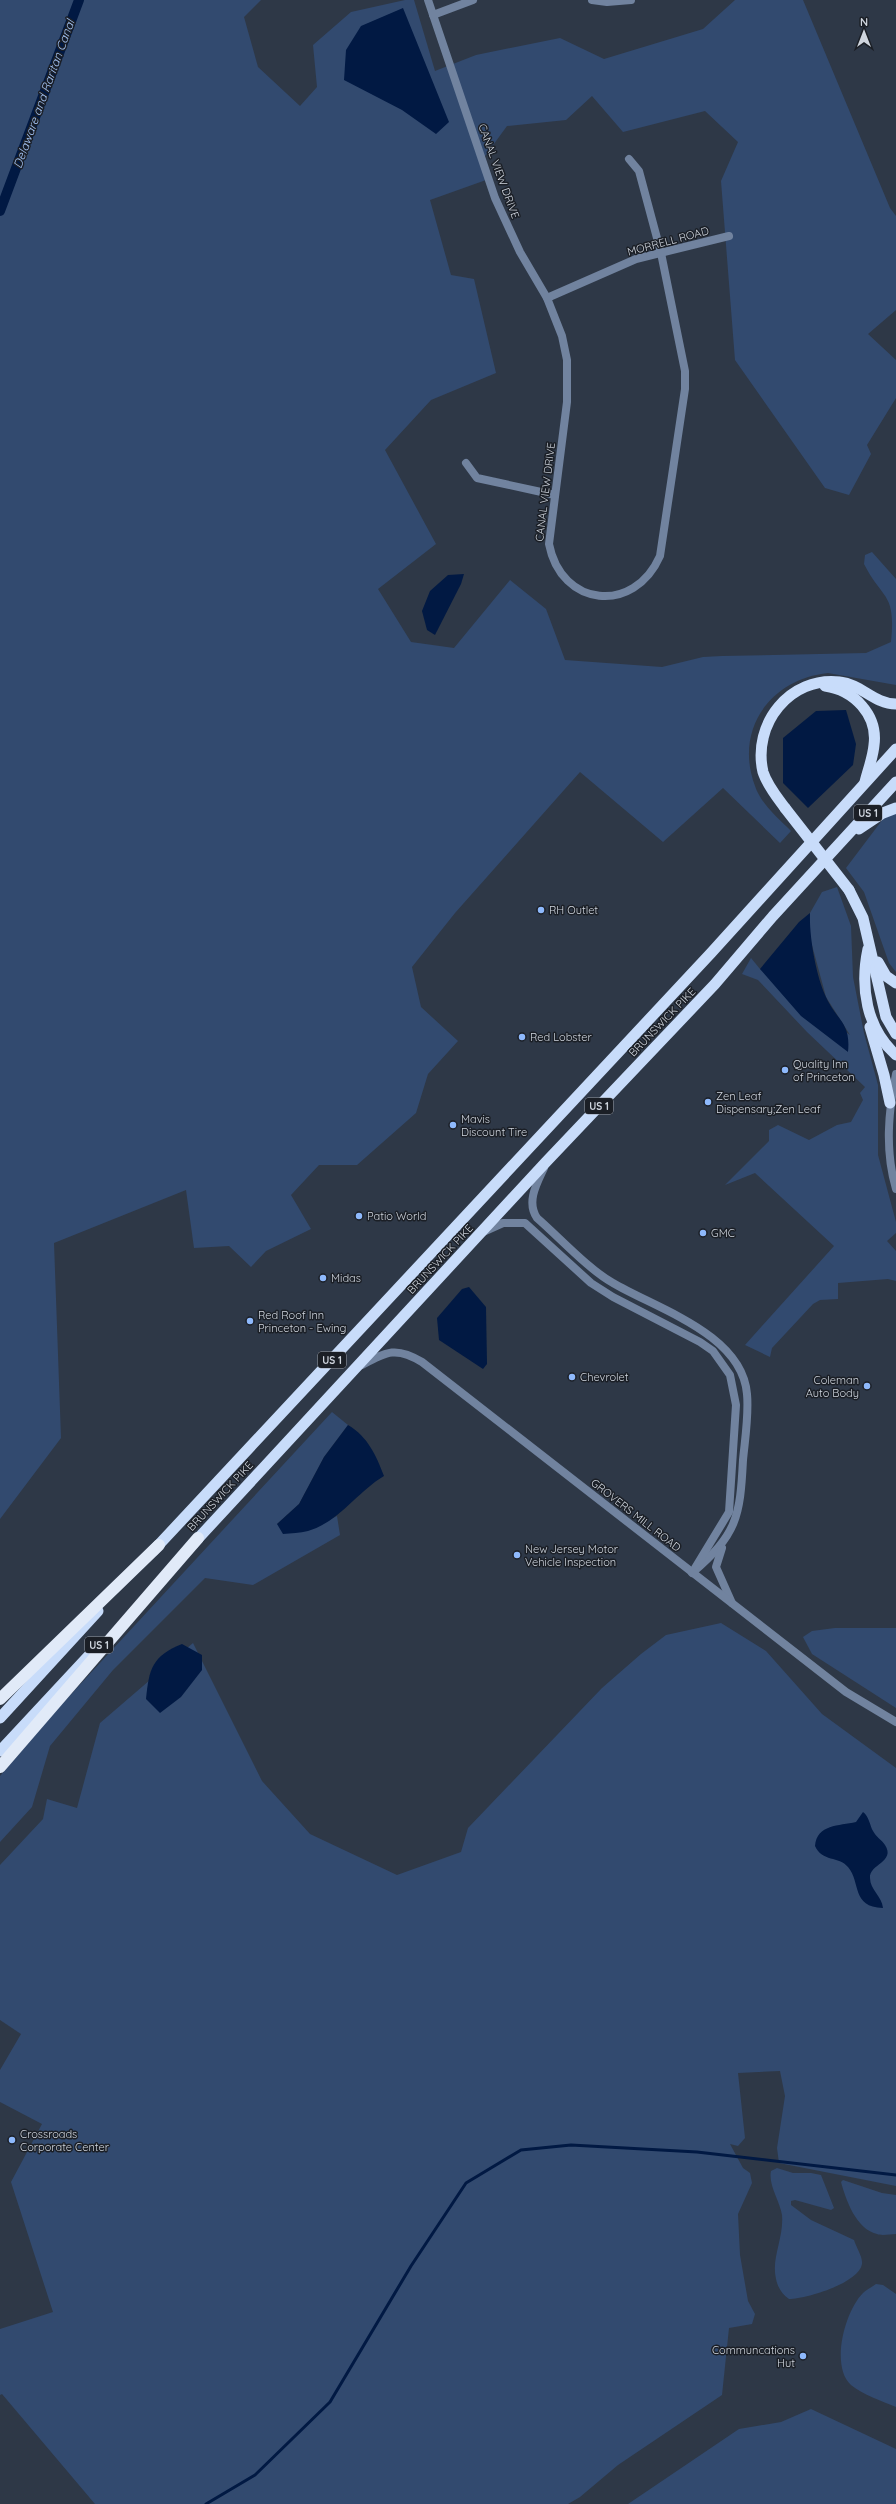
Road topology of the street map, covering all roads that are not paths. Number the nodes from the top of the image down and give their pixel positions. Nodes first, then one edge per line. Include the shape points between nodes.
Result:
1 (428, 0) edge
2 (473, 0) edge
3 (592, 0) edge
4 (631, 0) edge
5 (433, 14) junction
6 (629, 159) dead end
7 (729, 236) dead end
8 (661, 253) junction
9 (546, 298) junction
10 (466, 463) dead end
11 (555, 495) junction
12 (807, 687) junction
13 (896, 704) edge
14 (896, 749) edge
15 (896, 782) edge
16 (865, 783) junction
17 (896, 808) edge
18 (839, 844) junction
19 (869, 945) junction
20 (896, 983) edge
21 (866, 1005) junction
22 (896, 1034) edge
23 (896, 1055) edge
24 (896, 1074) edge
25 (890, 1103) junction
26 (546, 1162) junction
27 (896, 1189) edge
28 (480, 1234) junction
29 (358, 1368) junction
30 (198, 1538) junction
31 (724, 1542) junction
32 (159, 1545) junction
33 (692, 1573) junction
34 (732, 1604) junction
35 (0, 1699) edge
36 (0, 1718) edge
37 (896, 1722) edge
38 (0, 1751) edge
39 (0, 1767) edge

1 - 5 street, CANAL VIEW DRIVE
2 - 5 street
3 - 4 street
5 - 9 street, CANAL VIEW DRIVE via 495,198 520,252
6 - 8 street, CANAL VIEW DRIVE via 639,171
7 - 8 street, MORRELL ROAD
8 - 9 street, MORRELL ROAD via 622,265
8 - 11 street, CANAL VIEW DRIVE via 683,353 685,389 660,556 647,578 638,586 616,596 590,594 571,585 556,567 549,544
9 - 11 street, CANAL VIEW DRIVE via 562,336 568,381
10 - 11 street via 477,478
12 - 13 highway via 826,682 840,682 857,687 878,701
12 - 16 highway via 824,686 842,691 867,712 875,741
12 - 19 highway, bridge via 791,694 778,707 764,736 763,772 770,788 849,890 863,918
14 - 16 highway, BRUNSWICK PIKE / US 1
15 - 18 highway, BRUNSWICK PIKE / US 1
16 - 32 highway, BRUNSWICK PIKE / US 1 via 711,953
17 - 18 highway via 872,820
18 - 26 highway, BRUNSWICK PIKE / US 1 via 716,984
19 - 20 highway via 884,974
19 - 21 highway via 865,966
19 - 22 highway via 886,1017
21 - 23 highway via 879,1035
21 - 25 highway
24 - 25 street
25 - 27 street via 888,1142
26 - 28 highway, BRUNSWICK PIKE / US 1
26 - 31 street via 533,1196 534,1212 538,1218 611,1282 715,1339 734,1362 744,1381 747,1406 740,1503 735,1522
28 - 29 highway, BRUNSWICK PIKE / US 1
28 - 33 street via 503,1223 525,1224 591,1283 700,1342 723,1363 730,1375 736,1405 730,1504 722,1525
29 - 30 highway, BRUNSWICK PIKE / US 1
29 - 33 street, GROVERS MILL ROAD via 391,1351 404,1353 422,1362
30 - 38 highway, BRUNSWICK PIKE / US 1
30 - 39 highway
31 - 33 street
31 - 34 street via 716,1567
32 - 35 highway
32 - 36 highway, BRUNSWICK PIKE / US 1
33 - 34 street, GROVERS MILL ROAD
34 - 37 street, GROVERS MILL ROAD via 846,1692

